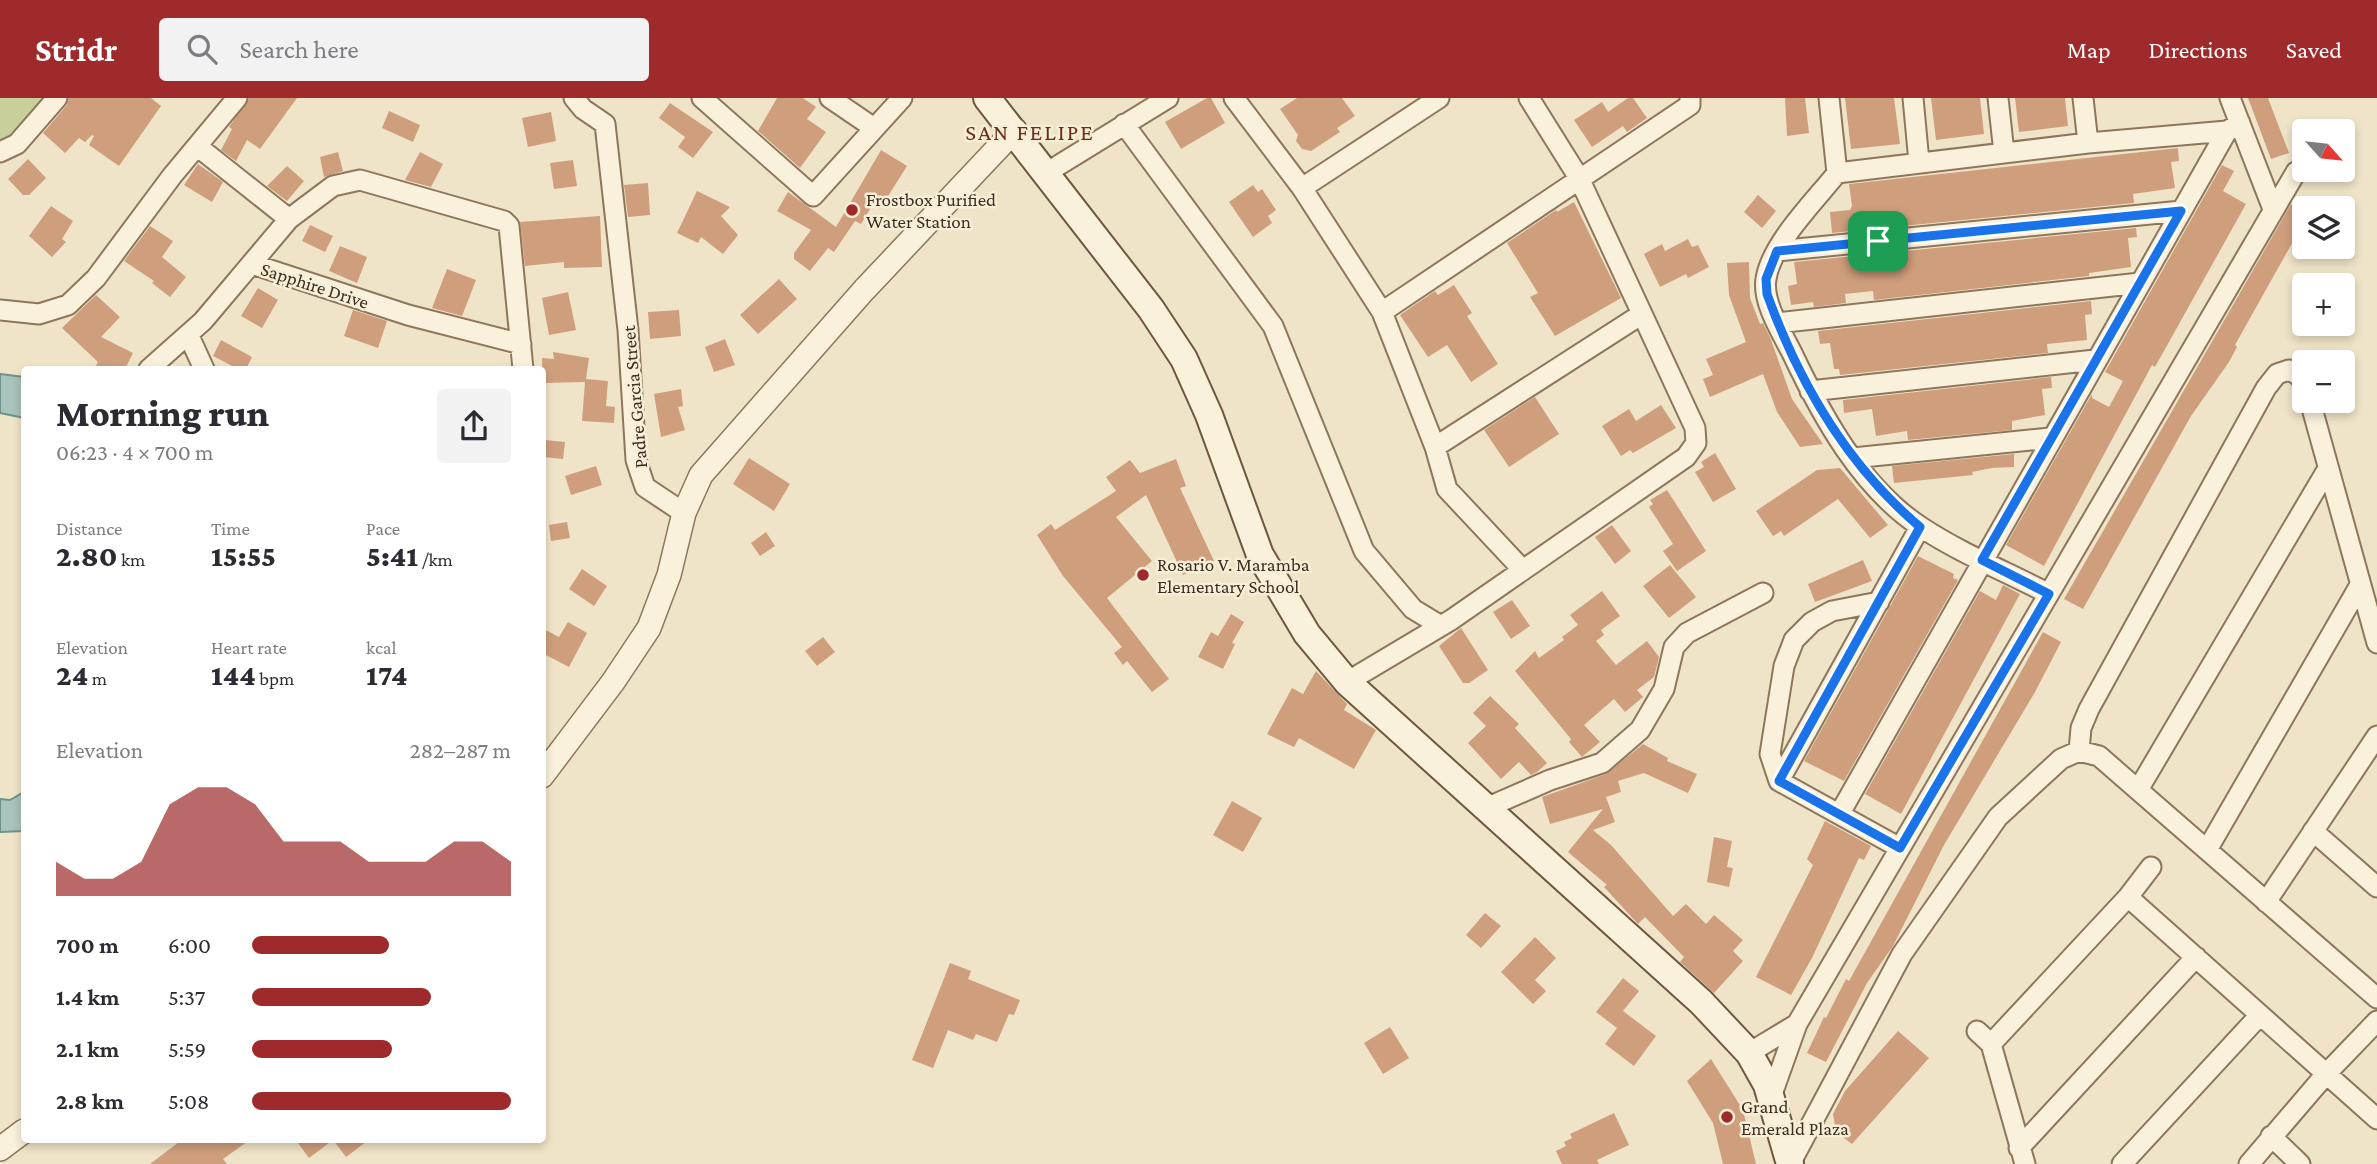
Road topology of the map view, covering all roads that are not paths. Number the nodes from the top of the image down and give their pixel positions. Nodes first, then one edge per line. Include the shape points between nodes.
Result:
1 (57, 98) edge
2 (237, 98) edge
3 (574, 98) edge
4 (702, 98) edge
5 (830, 98) edge
6 (902, 98) edge
7 (987, 98) edge
8 (1168, 98) edge
9 (1234, 98) edge
10 (1439, 98) edge
11 (1529, 98) edge
12 (1690, 98) edge
13 (1829, 98) edge
14 (1913, 98) edge
15 (1998, 98) edge
16 (2083, 98) edge
17 (2230, 98) edge
18 (1124, 124) junction
19 (2234, 127) junction
20 (874, 128) junction
21 (1015, 130) junction
22 (2088, 143) junction
23 (197, 146) junction
24 (0, 152) edge
25 (2004, 153) junction
26 (1919, 162) junction
27 (1046, 173) junction
28 (1837, 173) junction
29 (1579, 178) junction
30 (2292, 178) edge
31 (1302, 188) junction
32 (2273, 209) junction
33 (2181, 211) junction
34 (289, 219) junction
35 (1777, 251) junction
36 (252, 264) junction
37 (2140, 283) junction
38 (0, 310) edge
39 (1382, 312) junction
40 (1642, 314) junction
41 (1777, 323) junction
42 (189, 335) junction
43 (521, 344) junction
44 (2095, 360) junction
45 (153, 366) edge
46 (203, 366) edge
47 (523, 366) edge
48 (2292, 371) edge
49 (1810, 391) junction
50 (2313, 413) edge
51 (2050, 438) junction
52 (1435, 447) junction
53 (1853, 458) junction
54 (2327, 470) junction
55 (684, 513) junction
56 (1920, 527) junction
57 (1982, 560) junction
58 (1522, 569) junction
59 (2360, 585) junction
60 (1763, 593) dead end
61 (2049, 594) junction
62 (1879, 602) junction
63 (1441, 626) junction
64 (2377, 643) edge
65 (1347, 682) junction
66 (2377, 736) edge
67 (2079, 751) junction
68 (546, 771) edge
69 (1779, 781) junction
70 (2138, 790) junction
71 (1486, 808) junction
72 (1840, 813) junction
73 (2313, 831) junction
74 (1900, 848) junction
75 (2207, 850) junction
76 (2151, 867) dead end
77 (2377, 887) edge
78 (2128, 897) junction
79 (2266, 902) junction
80 (2196, 957) junction
81 (2377, 998) edge
82 (2260, 1015) junction
83 (2377, 1021) edge
84 (1797, 1024) junction
85 (1749, 1053) junction
86 (2326, 1074) junction
87 (1771, 1097) junction
88 (2377, 1119) edge
89 (21, 1133) edge
90 (2271, 1136) junction
91 (0, 1149) edge
92 (2022, 1156) edge
93 (1790, 1164) edge
94 (2122, 1164) edge
95 (2249, 1164) edge
96 (2300, 1164) edge

1 - 24 street via 17,145
2 - 23 street
3 - 55 street, Padre Garcia Street via 605,124 628,330 636,460 645,487
4 - 20 street via 813,196
5 - 20 street
6 - 20 street
7 - 21 main road
8 - 18 street
9 - 31 street
10 - 31 street
11 - 29 street
12 - 29 street via 1690,104
13 - 28 street
14 - 26 street
15 - 25 street
16 - 22 street
17 - 19 street
18 - 27 street
18 - 63 street via 1273,326 1364,551 1413,609
19 - 22 street
19 - 32 street
19 - 33 street
21 - 27 main road
21 - 55 street via 864,290 701,475
22 - 25 street
23 - 34 street
23 - 38 street via 96,278 68,305 39,314
25 - 26 street
26 - 28 street
27 - 65 main road via 1184,359 1260,555 1307,634
28 - 35 street
29 - 39 street
29 - 40 street
30 - 32 street
31 - 39 street
32 - 61 street
33 - 35 street
33 - 37 street
34 - 36 street
34 - 43 street via 333,186 360,180 504,221 509,226
35 - 41 street via 1766,279
36 - 42 street, Sapphire Drive
36 - 43 street, Sapphire Drive via 408,316
37 - 41 street
37 - 44 street
39 - 52 street
40 - 52 street
40 - 58 street via 1695,428 1696,443 1686,457
41 - 49 street
42 - 45 street, Sapphire Drive
42 - 46 street
43 - 47 street
44 - 49 street
44 - 51 street
48 - 67 street via 2277,374 2266,388 2089,709
49 - 53 street
50 - 54 street
51 - 53 street
51 - 57 street
52 - 58 street via 1447,489
53 - 56 street via 1888,500
54 - 59 street
54 - 70 street
55 - 68 street via 669,575 649,628
56 - 57 street
56 - 62 street
57 - 61 street
57 - 72 street
58 - 63 street
59 - 64 street
59 - 75 street
60 - 71 street via 1687,634 1674,647 1664,689 1640,730 1602,763
61 - 74 street
62 - 69 street
62 - 69 street via 1832,611 1794,640 1781,678 1770,754
63 - 65 street
65 - 71 main road
66 - 73 street
67 - 70 street via 2099,756
67 - 93 street via 2061,759 1998,817 1902,954
69 - 72 street
70 - 75 street
71 - 85 main road via 1701,1002
72 - 74 street
73 - 77 street
73 - 79 street
74 - 84 street
75 - 79 street
76 - 78 street
78 - 80 street
78 - 92 street via 1984,1038
79 - 81 street
80 - 82 street
80 - 92 street
82 - 86 street
82 - 94 street
83 - 86 street
84 - 85 street
84 - 87 street
85 - 87 main road
86 - 88 street
86 - 90 street
87 - 93 main road
89 - 91 street
90 - 95 street
90 - 96 street

